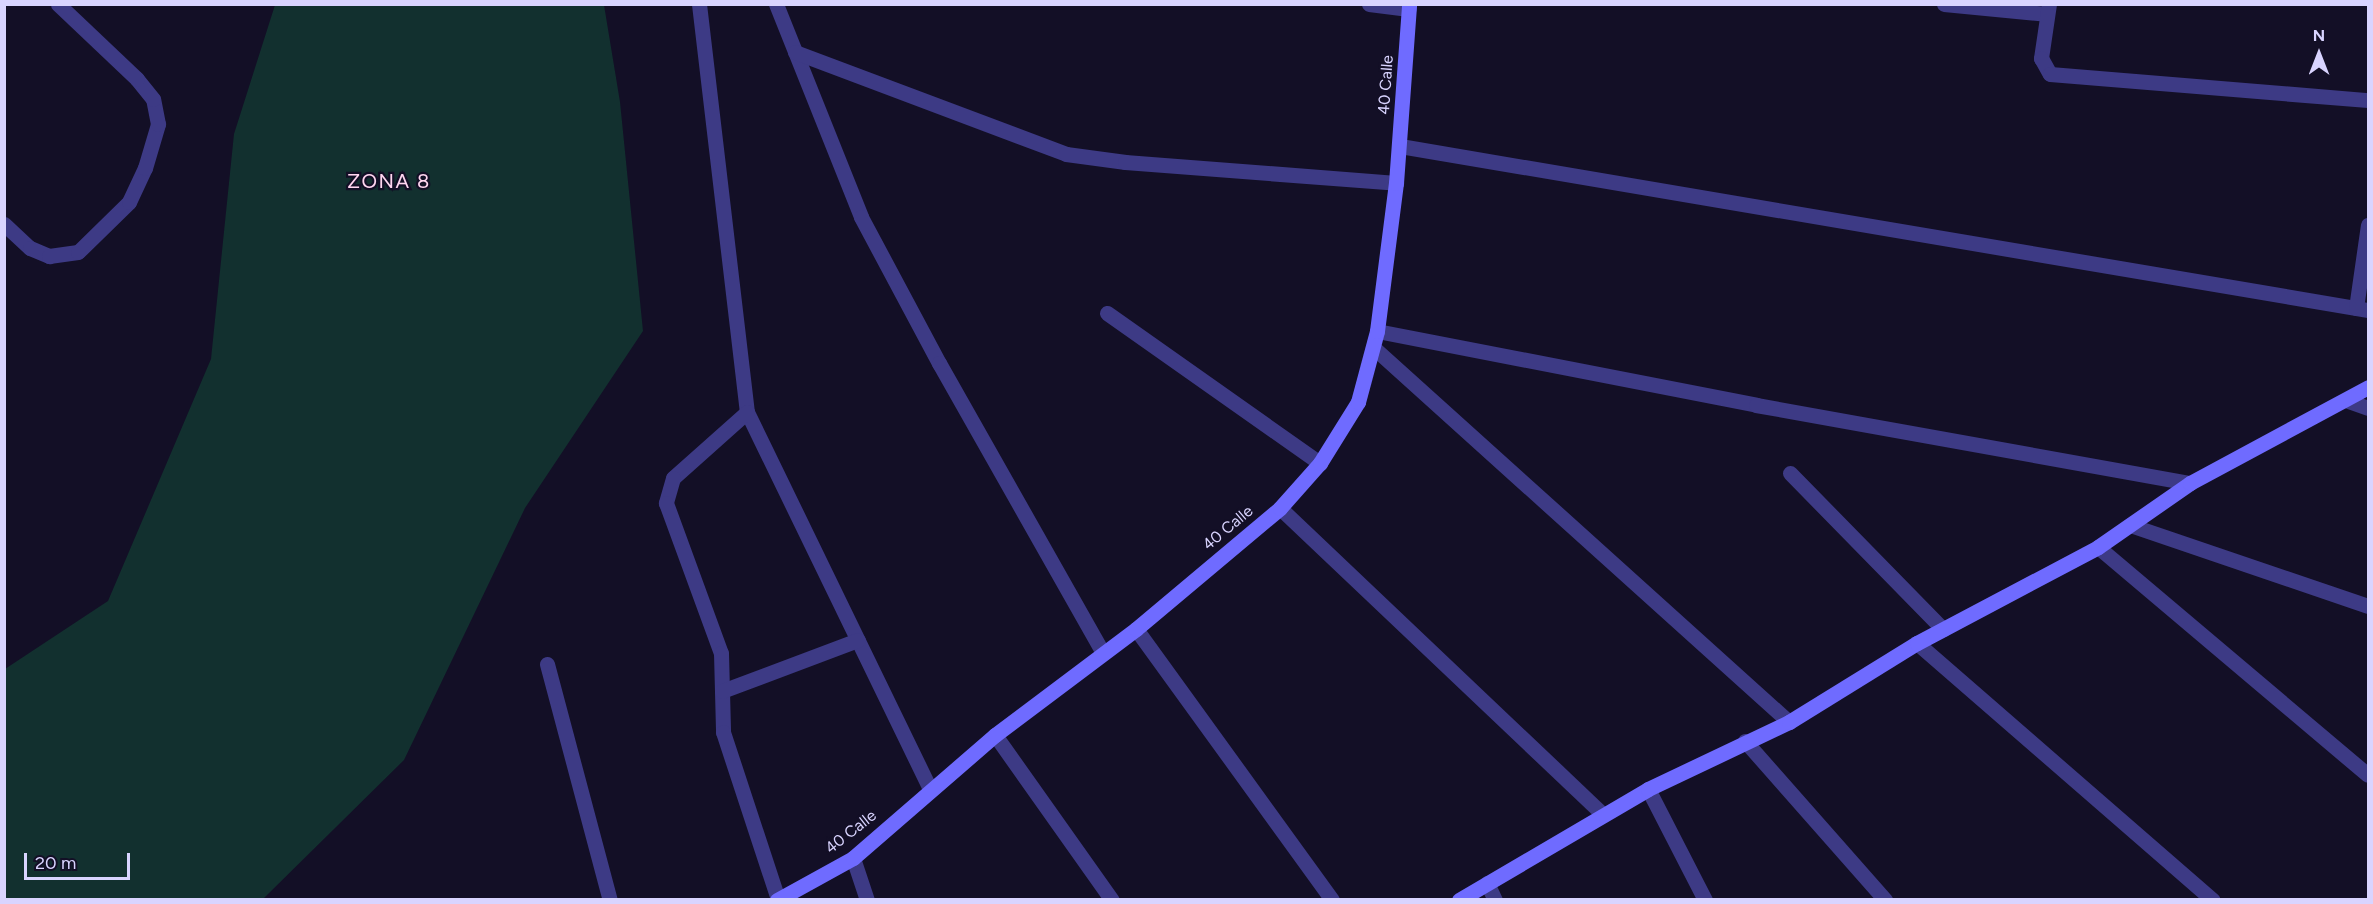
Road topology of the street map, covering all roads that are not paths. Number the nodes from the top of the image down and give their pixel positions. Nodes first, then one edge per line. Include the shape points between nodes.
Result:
1 (58, 4) edge
2 (699, 4) edge
3 (776, 4) edge
4 (1369, 4) edge
5 (1944, 4) edge
6 (1409, 7) edge
7 (2048, 10) edge
8 (795, 52) junction
9 (2368, 100) edge
10 (1400, 146) junction
11 (1396, 183) junction
12 (4, 224) edge
13 (2368, 225) edge
14 (2362, 309) edge
15 (1107, 314) dead end
16 (1377, 331) junction
17 (1374, 348) junction
18 (2368, 387) edge
19 (2348, 401) junction
20 (2368, 408) edge
21 (747, 412) junction
22 (1320, 463) junction
23 (1790, 473) dead end
24 (2190, 483) junction
25 (1280, 508) junction
26 (2130, 525) junction
27 (2098, 547) junction
28 (2368, 606) edge
29 (1136, 628) junction
30 (1943, 628) junction
31 (858, 640) junction
32 (1917, 643) junction
33 (1102, 651) junction
34 (547, 664) dead end
35 (722, 691) junction
36 (1789, 722) junction
37 (995, 735) junction
38 (1745, 741) junction
39 (2368, 775) edge
40 (930, 789) junction
41 (1648, 789) junction
42 (1603, 814) junction
43 (853, 858) junction
44 (1487, 883) junction
45 (778, 899) edge
46 (610, 900) edge
47 (867, 900) edge
48 (1112, 900) edge
49 (1332, 900) edge
50 (1460, 900) edge
51 (1495, 900) edge
52 (1705, 900) edge
53 (1885, 900) edge
54 (2213, 900) edge

1 - 12 street via 137,79 153,99 158,124 145,168 129,202 78,252 49,256 30,248
2 - 21 street
3 - 8 street
4 - 6 street
5 - 7 street
6 - 10 street, 40 Calle
7 - 9 street via 2040,58 2050,74
8 - 11 street via 1066,154
8 - 33 street via 861,217 944,374
10 - 11 street, 40 Calle
10 - 14 street
11 - 16 street, 40 Calle
13 - 14 street
15 - 22 street
16 - 17 street, 40 Calle
16 - 24 street via 1756,405
17 - 22 street, 40 Calle via 1358,402
17 - 36 street
18 - 19 street
19 - 20 street
19 - 24 street
21 - 31 street
21 - 35 street via 673,478 666,503 721,653
22 - 25 street, 40 Calle
23 - 30 street
24 - 26 street
25 - 29 street, 40 Calle
25 - 42 street
26 - 27 street
26 - 28 street
27 - 30 street
27 - 39 street
29 - 33 street, 40 Calle
29 - 49 street
30 - 32 street
31 - 35 street
31 - 40 street
32 - 36 street
32 - 54 street
33 - 37 street, 40 Calle
34 - 46 street
35 - 45 street via 723,732 730,761
36 - 38 street
37 - 40 street, 40 Calle
37 - 48 street
38 - 41 street
38 - 53 street
40 - 43 street, 40 Calle
41 - 42 street
41 - 52 street
42 - 44 street
43 - 45 street, 40 Calle
43 - 47 street
44 - 50 street
44 - 51 street

